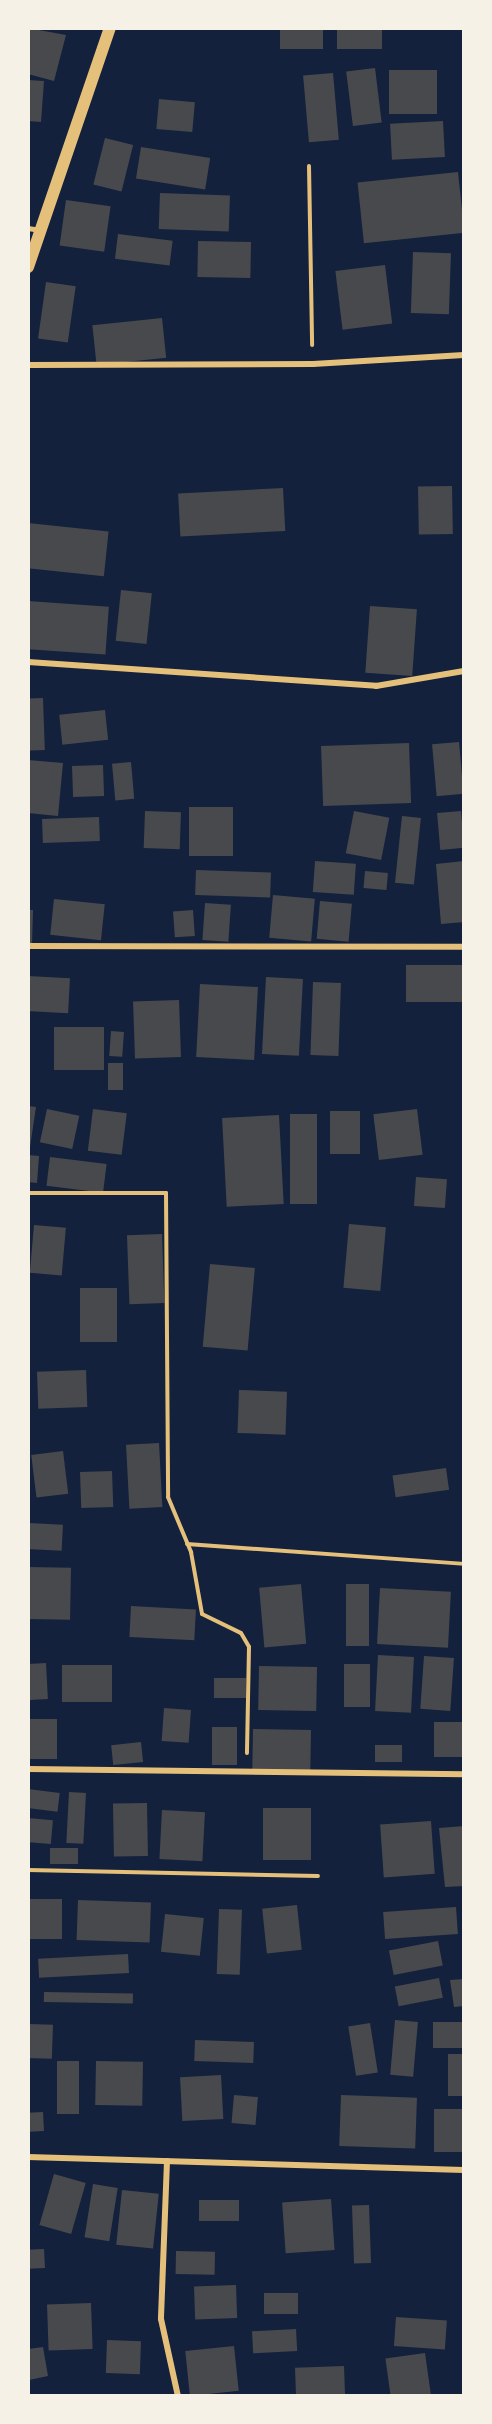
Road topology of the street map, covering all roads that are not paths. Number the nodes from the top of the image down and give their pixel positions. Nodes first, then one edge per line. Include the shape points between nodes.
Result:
1 (110, 28) edge
2 (34, 229) edge
3 (28, 267) edge
4 (464, 355) edge
5 (28, 365) edge
6 (28, 662) edge
7 (464, 671) edge
8 (28, 946) edge
9 (464, 947) edge
10 (28, 1769) edge
11 (464, 1774) edge
12 (28, 2157) edge
13 (167, 2161) junction
14 (464, 2170) edge
15 (178, 2396) edge

1 - 2 main road
2 - 3 main road
4 - 5 street via 313,364
6 - 7 street via 376,686
8 - 9 street
10 - 11 street
12 - 13 street
13 - 14 street
13 - 15 street via 161,2319

